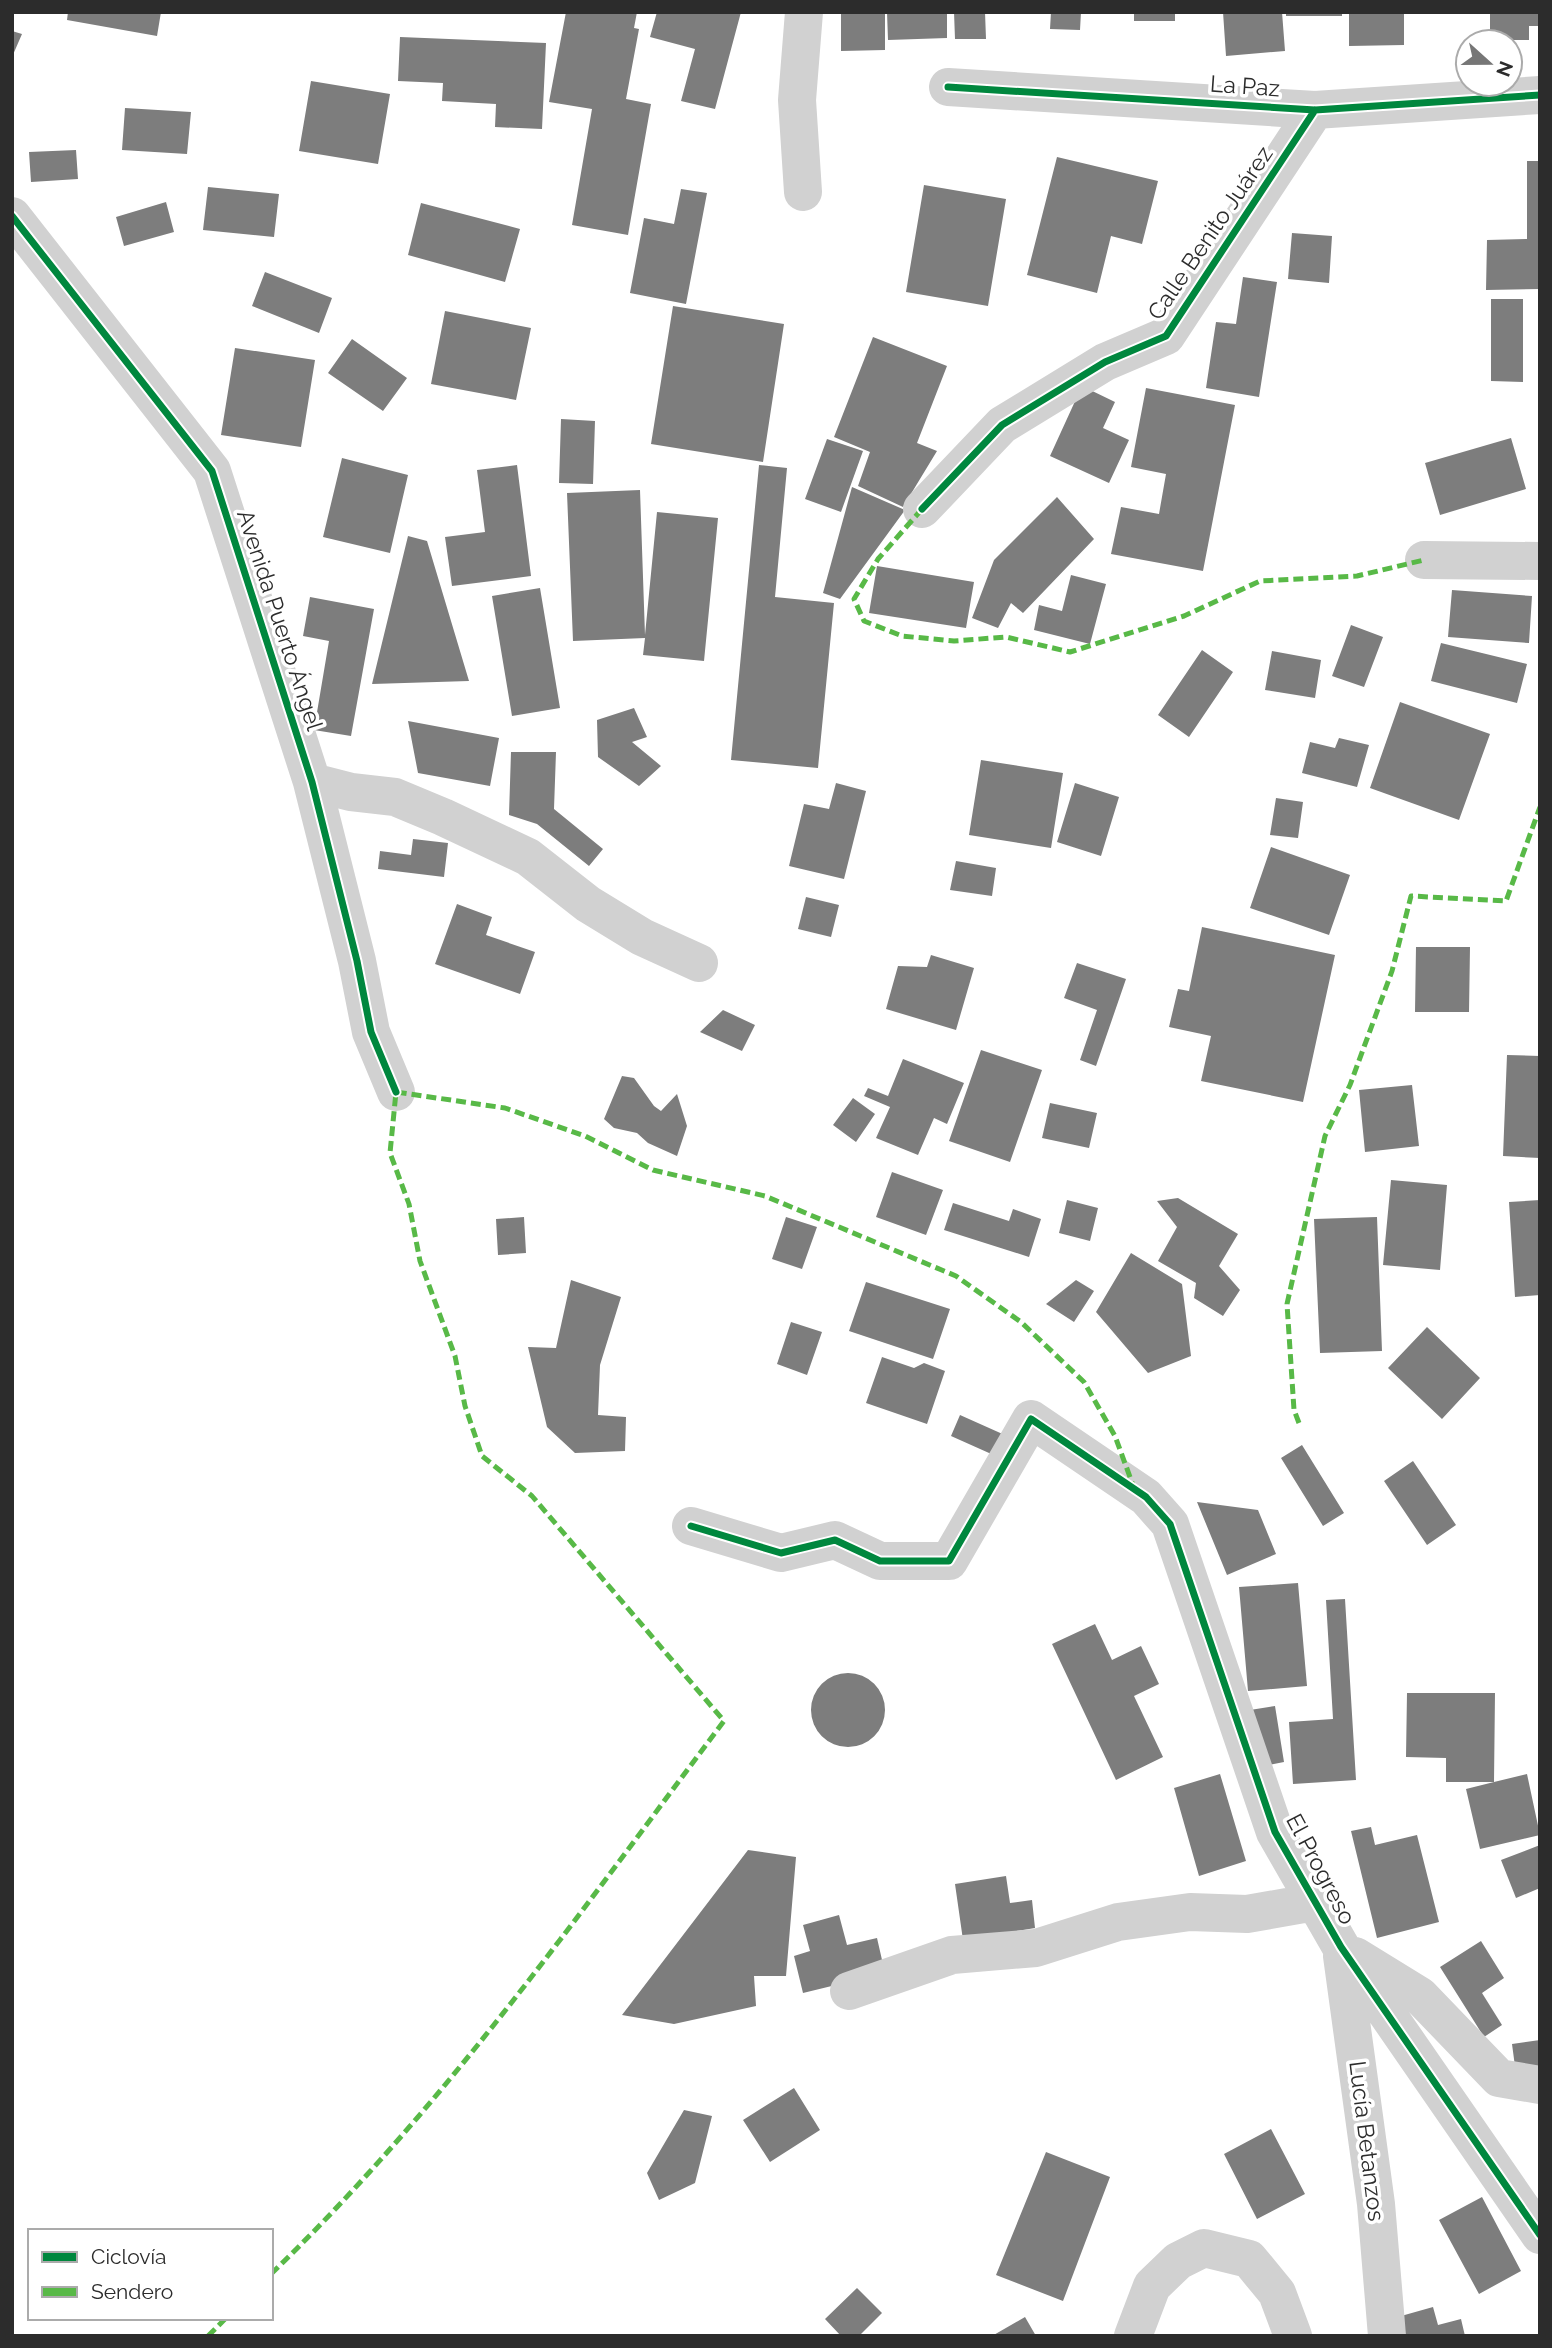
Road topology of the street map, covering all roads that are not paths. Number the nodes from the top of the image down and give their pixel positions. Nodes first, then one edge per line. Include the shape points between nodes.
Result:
1 (804, 12) edge
2 (948, 87) dead end
3 (1540, 95) edge
4 (1315, 110) junction
5 (803, 192) dead end
6 (12, 216) edge
7 (922, 509) dead end
8 (1424, 560) dead end
9 (1540, 561) edge
10 (312, 782) junction
11 (699, 963) dead end
12 (396, 1092) dead end
13 (691, 1526) dead end
14 (1315, 1902) junction
15 (1341, 1947) junction
16 (849, 1991) dead end
17 (1540, 2085) edge
18 (1540, 2235) edge
19 (1133, 2336) edge
20 (1293, 2336) edge
21 (1387, 2336) edge

1 - 5 street via 797,100
2 - 4 street, La Paz
3 - 4 street, La Paz
4 - 7 street, Calle Benito Juárez via 1166,336 1105,362 1003,425
6 - 10 street, Avenida Puerto Ángel via 212,471
8 - 9 street
10 - 11 street via 395,797 443,817 528,857 599,911
10 - 12 street, Avenida Puerto Ángel via 371,1032
13 - 14 street, El Progreso via 781,1553 835,1539 880,1561 949,1561 1031,1419 1146,1497 1170,1524 1275,1832
14 - 15 street, El Progreso
14 - 16 street via 1247,1914 1190,1912 1118,1922 1035,1948 952,1955
15 - 17 street via 1420,1996 1499,2078
15 - 18 street, El Progreso
15 - 21 street, Lucía Betanzos via 1376,2204
19 - 20 street via 1152,2286 1178,2261 1204,2248 1249,2259 1278,2293

